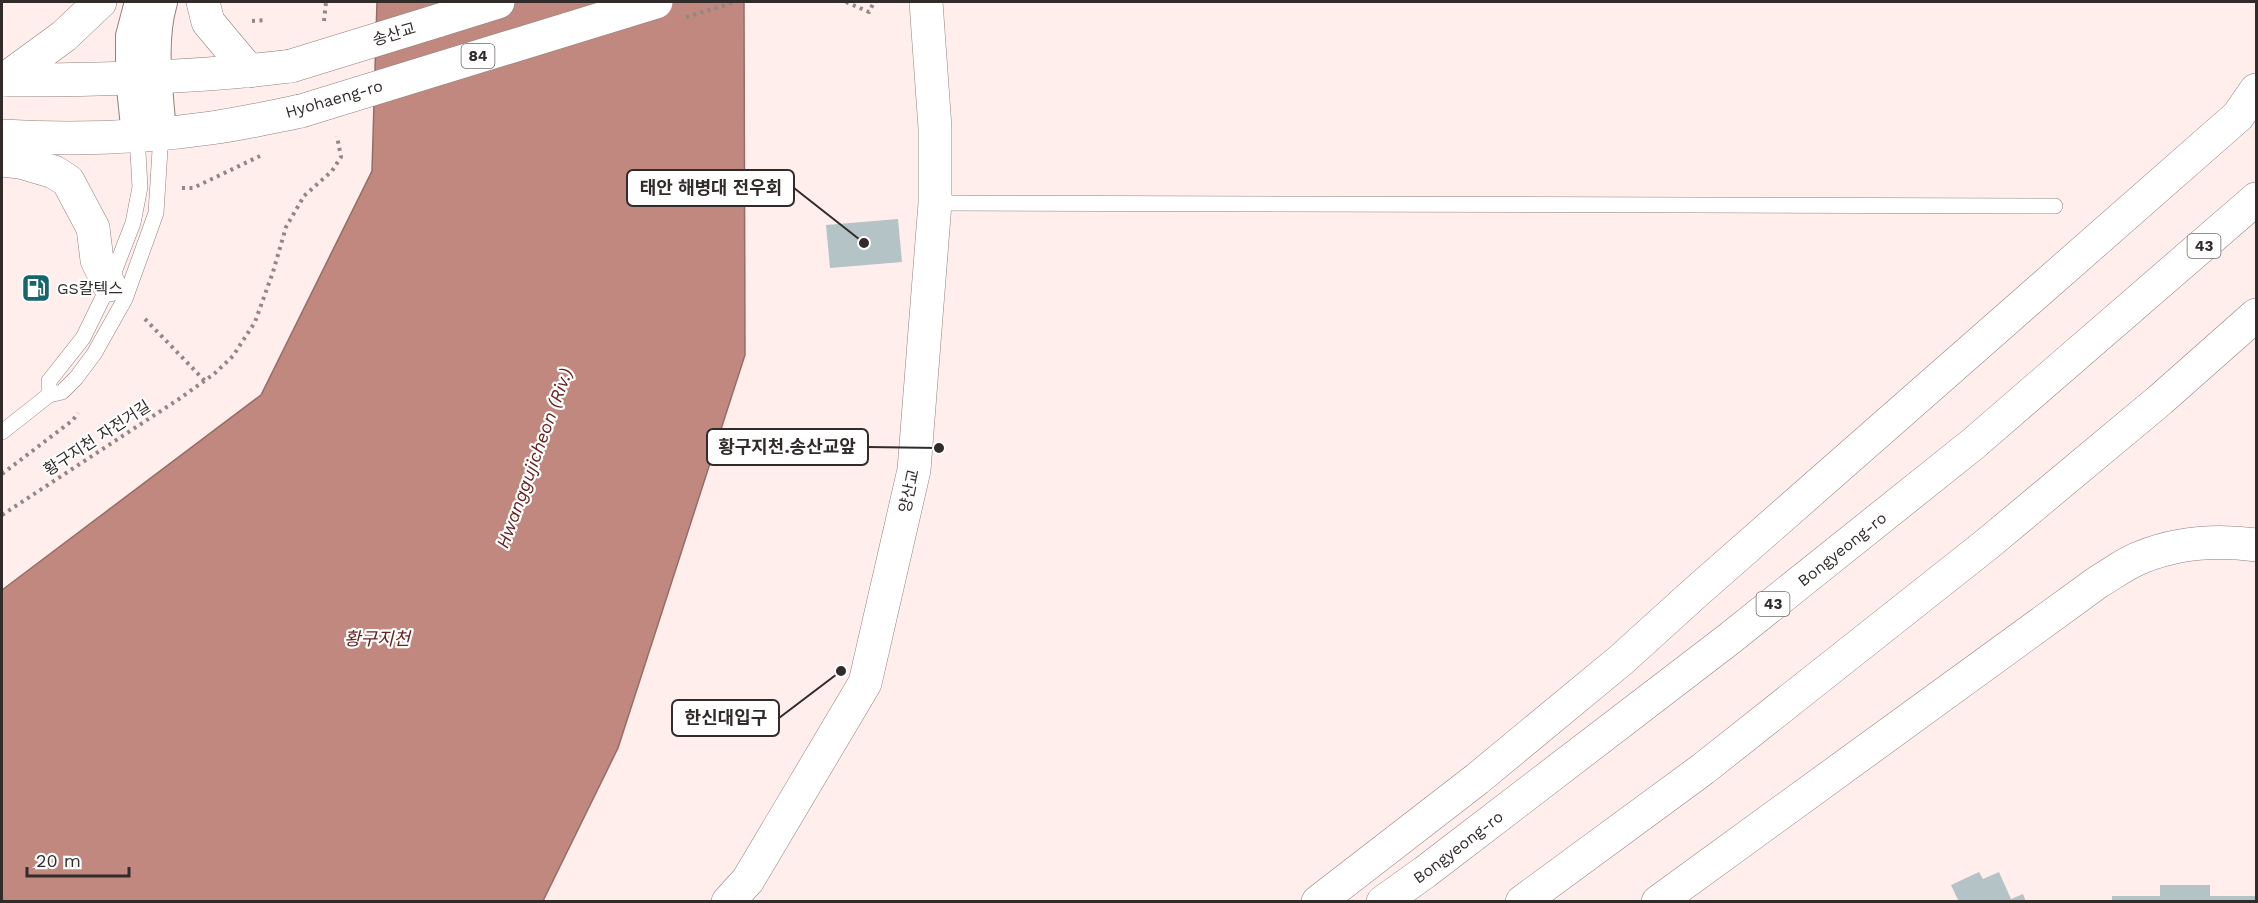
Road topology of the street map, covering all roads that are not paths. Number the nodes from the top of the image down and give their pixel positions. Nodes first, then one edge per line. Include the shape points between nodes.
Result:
1 (100, 2) edge
2 (140, 2) edge
3 (162, 2) edge
4 (203, 2) edge
5 (498, 2) edge
6 (656, 2) edge
7 (926, 2) edge
8 (249, 71) junction
9 (144, 78) junction
10 (3, 80) edge
11 (2256, 90) edge
12 (149, 135) junction
13 (2, 136) edge
14 (2, 160) edge
15 (2256, 199) edge
16 (935, 202) junction
17 (2055, 206) dead end
18 (109, 285) junction
19 (2256, 315) edge
20 (49, 395) junction
21 (2, 432) edge
22 (2256, 545) edge
23 (728, 902) edge
24 (1318, 902) edge
25 (1383, 902) edge
26 (1522, 902) edge
27 (1658, 902) edge

1 - 10 main road via 64,36
2 - 9 street via 131,36
3 - 9 street
4 - 8 main road via 208,22
5 - 8 main road, 송산교, bridge via 291,66
6 - 12 main road, Hyohaeng-ro / 84, bridge via 301,111 213,128
7 - 16 main road, 양산교 via 935,128
8 - 9 main road
9 - 10 main road
9 - 12 street
11 - 24 main road via 2238,116 1622,660
12 - 13 main road, Hyohaeng-ro / 84
12 - 18 lane via 133,223
12 - 20 lane via 156,213 125,299 76,378 62,392
14 - 18 main road via 54,172 68,181 93,228 97,260
15 - 25 main road, Bongyeong-ro / 43 via 1973,444 1729,639
16 - 17 lane
16 - 23 main road, 양산교 via 914,470 865,683 748,880
18 - 20 lane via 83,338 49,381
19 - 26 main road via 1986,545 1703,769
20 - 21 lane
22 - 27 main road via 2190,543 2141,557 2098,582

